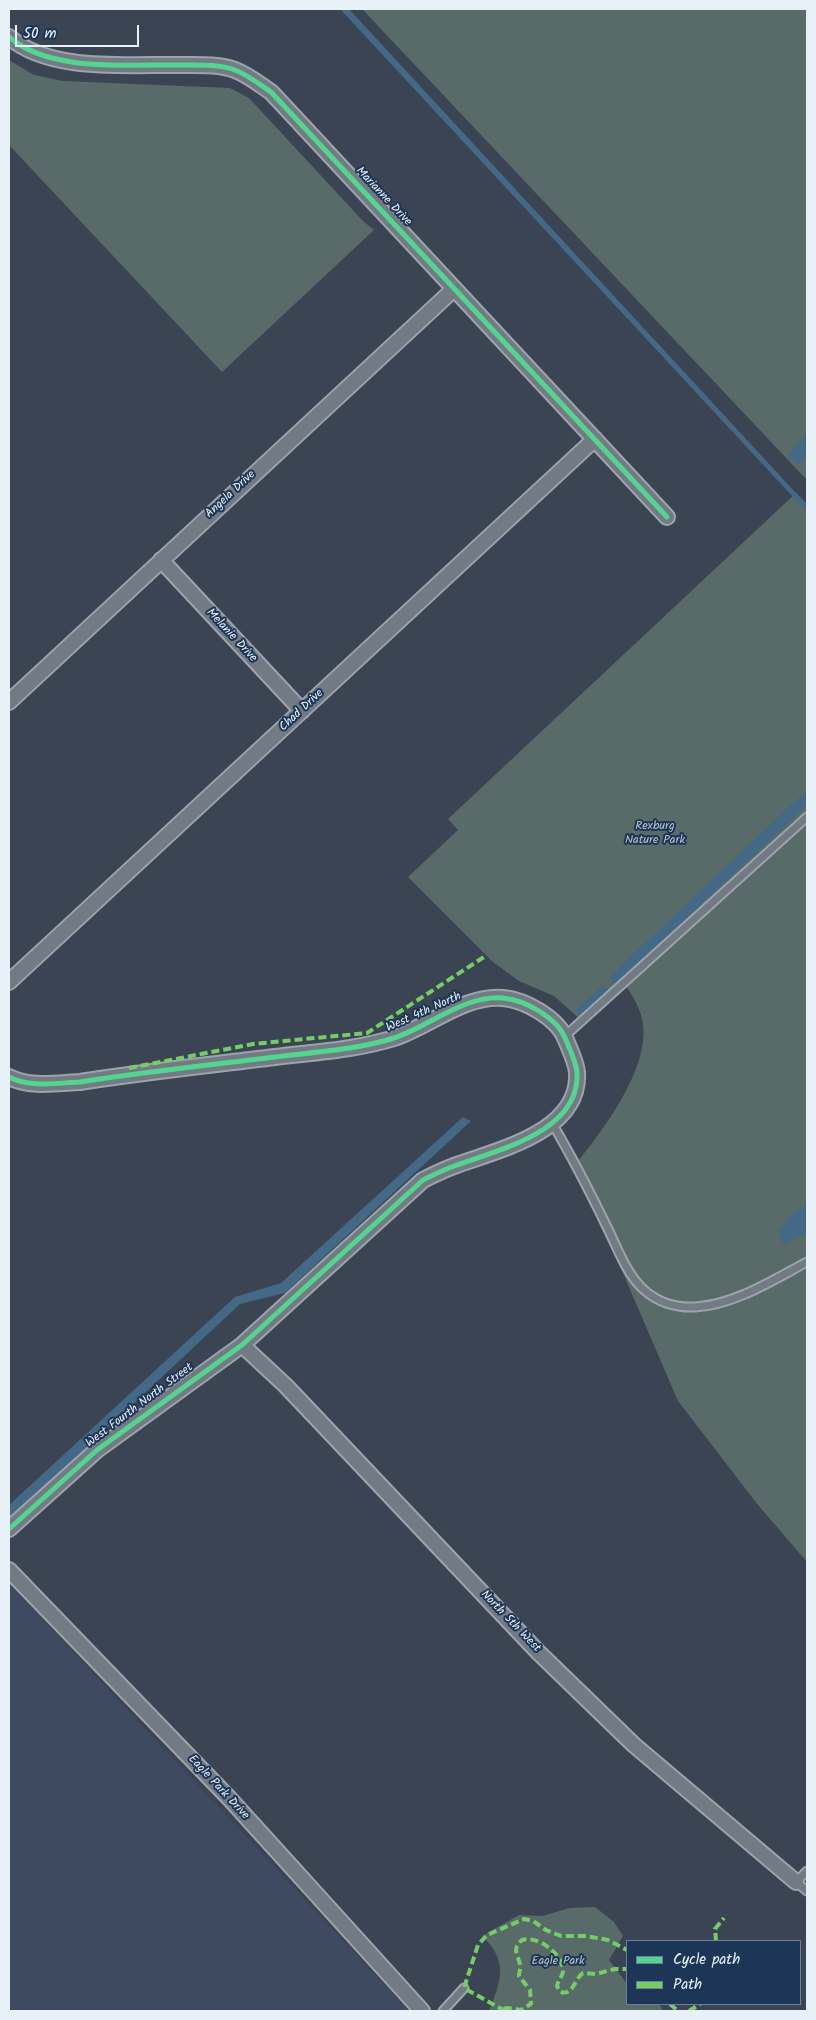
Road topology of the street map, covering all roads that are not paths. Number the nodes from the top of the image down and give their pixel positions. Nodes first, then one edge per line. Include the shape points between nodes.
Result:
1 (9, 37) edge
2 (454, 289) junction
3 (595, 439) junction
4 (668, 516) dead end
5 (161, 560) junction
6 (9, 702) edge
7 (302, 711) junction
8 (807, 817) edge
9 (9, 982) edge
10 (565, 1036) junction
11 (9, 1077) edge
12 (552, 1123) junction
13 (807, 1262) edge
14 (242, 1345) junction
15 (9, 1529) edge
16 (9, 1570) edge
17 (807, 1871) edge
18 (796, 1882) junction
19 (807, 1891) edge
20 (464, 1988) dead end
21 (422, 2011) edge
22 (443, 2011) edge

1 - 2 street, Marianne Drive via 37,54 62,61 205,65 234,70 252,79 271,92
2 - 3 street, Marianne Drive
2 - 5 street, Angela Drive
3 - 4 street, Marianne Drive
3 - 7 street, Chad Drive
5 - 6 street, Angela Drive
5 - 7 street, Melanie Drive
7 - 9 street, Chad Drive
8 - 10 lane
10 - 11 street, West 4th North via 540,1012 523,1003 502,998 461,1006 404,1034 358,1047 80,1082 37,1084 18,1082
10 - 12 street, West 4th North via 577,1072 573,1099
12 - 13 lane via 630,1273 652,1297 679,1307 723,1302
12 - 14 street, West 4th North via 529,1138 423,1180
14 - 15 street, West Fourth North Street via 97,1450
14 - 18 street, North 5th West via 293,1393 538,1652 627,1739
16 - 21 street, Eagle Park Drive via 229,1798
17 - 18 lane
18 - 19 lane
20 - 22 lane

